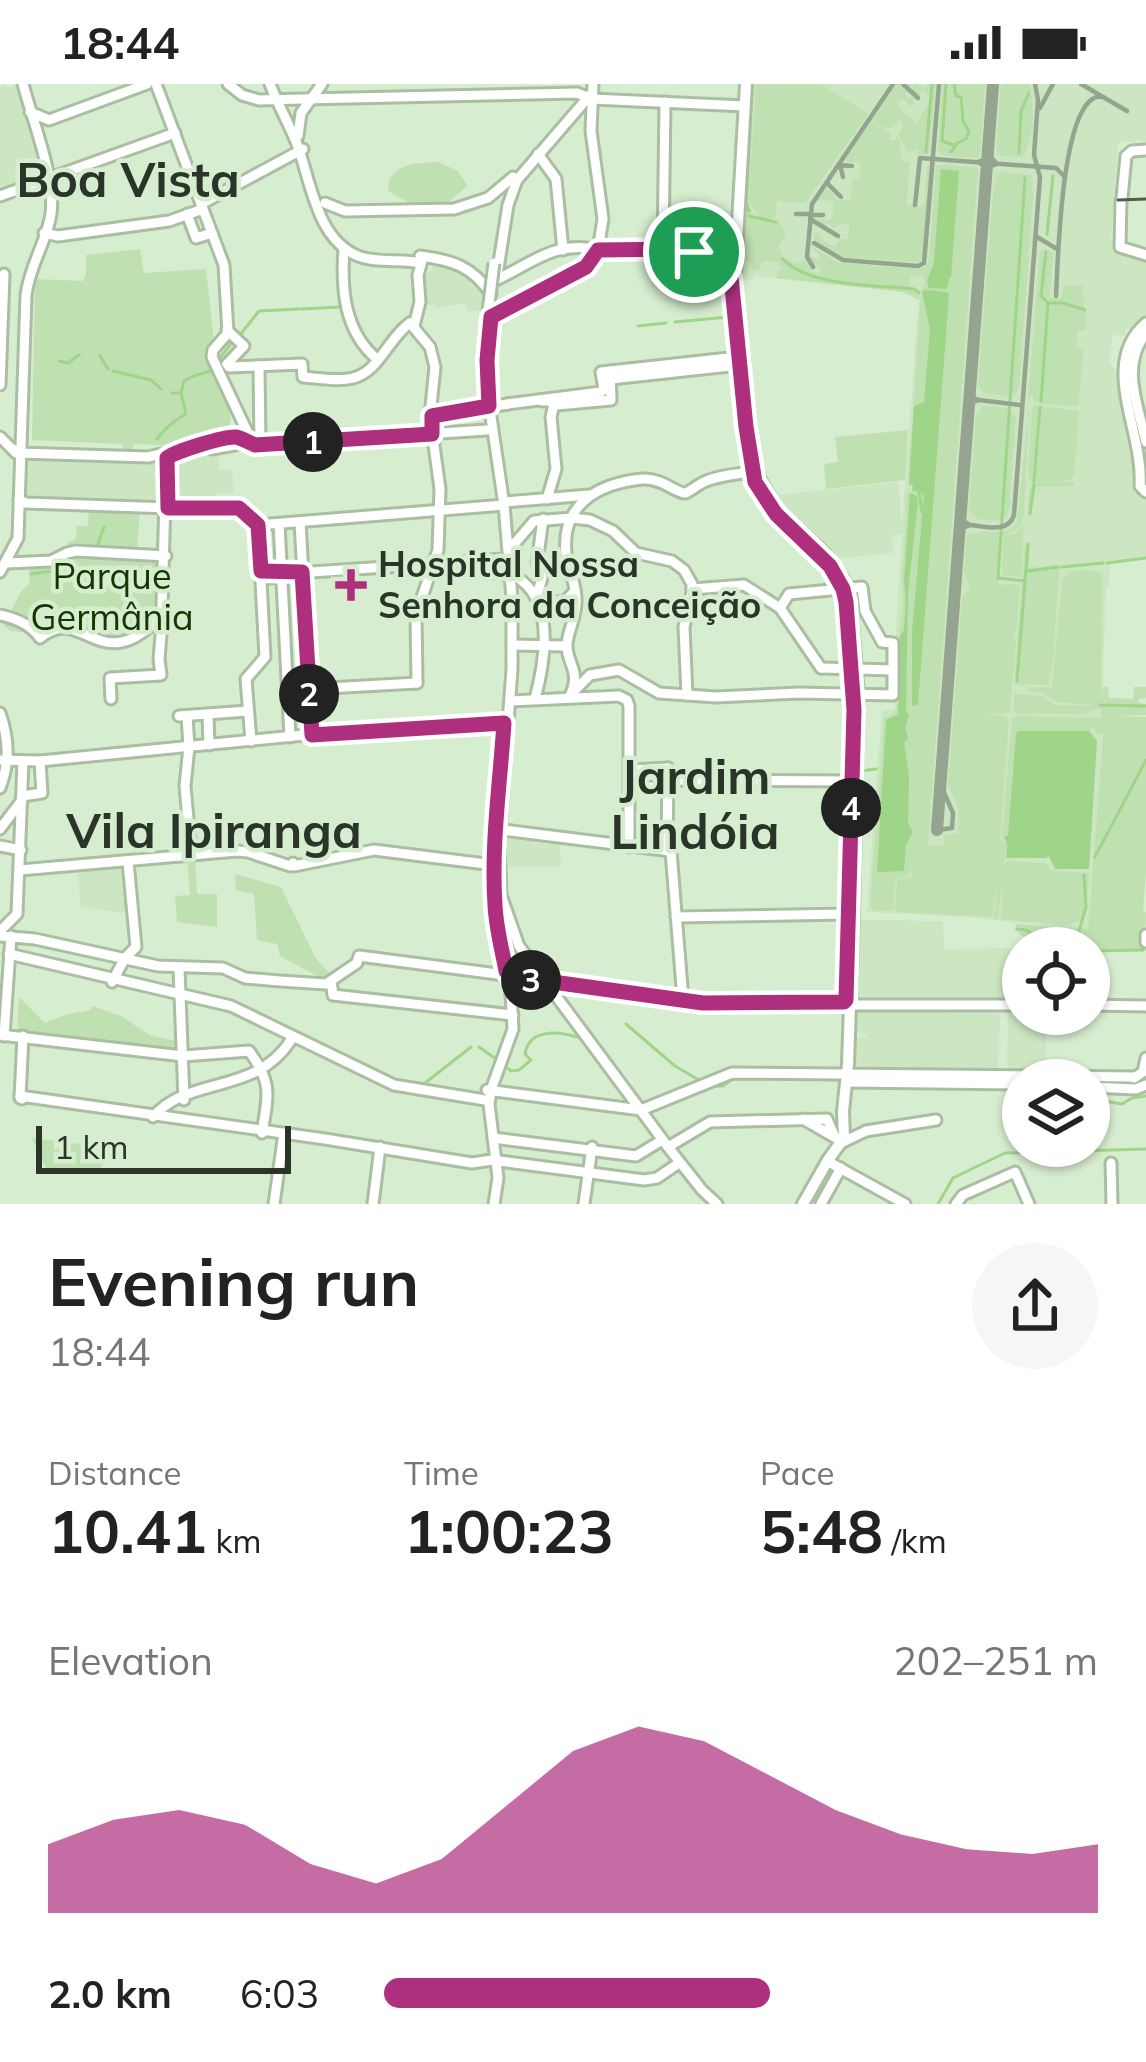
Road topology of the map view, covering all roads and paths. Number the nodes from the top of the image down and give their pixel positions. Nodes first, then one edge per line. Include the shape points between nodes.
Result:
1 (21, 84) edge
2 (147, 84) edge
3 (156, 84) edge
4 (226, 84) edge
5 (250, 84) edge
6 (272, 84) edge
7 (743, 84) edge
8 (460, 93) edge
9 (314, 94) edge
10 (589, 94) edge
11 (498, 96) junction
12 (558, 96) junction
13 (278, 100) junction
14 (256, 101) junction
15 (665, 104) junction
16 (738, 106) junction
17 (572, 108) junction
18 (38, 114) junction
19 (295, 128) junction
20 (175, 133) junction
21 (1146, 150) edge
22 (301, 151) junction
23 (538, 154) junction
24 (513, 178) junction
25 (47, 179) junction
26 (510, 192) junction
27 (0, 196) edge
28 (477, 204) junction
29 (202, 206) junction
30 (323, 206) junction
31 (187, 214) junction
32 (44, 232) junction
33 (212, 233) junction
34 (599, 248) junction
35 (665, 248) junction
36 (563, 250) junction
37 (1146, 255) edge
38 (344, 257) junction
39 (364, 257) junction
40 (418, 260) junction
41 (2, 274) edge
42 (27, 276) junction
43 (733, 276) junction
44 (1, 315) edge
45 (23, 315) junction
46 (488, 315) junction
47 (1146, 322) edge
48 (410, 323) junction
49 (227, 328) junction
50 (1146, 333) edge
51 (482, 349) junction
52 (378, 360) junction
53 (740, 361) junction
54 (212, 363) junction
55 (259, 366) junction
56 (0, 386) edge
57 (22, 390) junction
58 (549, 401) junction
59 (486, 407) junction
60 (1134, 409) junction
61 (431, 416) junction
62 (487, 430) junction
63 (433, 434) junction
64 (0, 436) edge
65 (223, 439) junction
66 (246, 440) junction
67 (1146, 442) edge
68 (191, 449) junction
69 (20, 454) junction
70 (173, 456) junction
71 (754, 472) junction
72 (1143, 478) edge
73 (1146, 492) edge
74 (589, 495) junction
75 (547, 499) junction
76 (21, 503) junction
77 (502, 505) junction
78 (166, 508) junction
79 (439, 514) junction
80 (570, 519) junction
81 (542, 520) junction
82 (300, 522) junction
83 (279, 524) junction
84 (258, 525) junction
85 (16, 538) junction
86 (0, 540) edge
87 (508, 545) junction
88 (165, 556) junction
89 (504, 559) junction
90 (484, 561) junction
91 (437, 562) junction
92 (2, 566) edge
93 (302, 572) junction
94 (282, 574) junction
95 (261, 575) junction
96 (505, 576) junction
97 (845, 588) junction
98 (692, 589) junction
99 (576, 594) junction
100 (536, 598) junction
101 (780, 608) junction
102 (4, 616) edge
103 (158, 622) junction
104 (510, 644) junction
105 (544, 646) junction
106 (566, 646) junction
107 (821, 668) junction
108 (854, 669) junction
109 (893, 670) junction
110 (309, 689) junction
111 (573, 692) junction
112 (823, 694) junction
113 (856, 694) junction
114 (687, 695) junction
115 (111, 699) dead end
116 (510, 700) junction
117 (535, 700) junction
118 (248, 711) junction
119 (0, 713) edge
120 (208, 714) junction
121 (506, 723) junction
122 (312, 735) junction
123 (290, 736) junction
124 (251, 741) junction
125 (209, 745) junction
126 (189, 747) junction
127 (4, 760) edge
128 (23, 761) junction
129 (40, 761) junction
130 (630, 770) junction
131 (667, 775) junction
132 (853, 780) junction
133 (629, 786) junction
134 (0, 788) edge
135 (23, 796) junction
136 (0, 829) edge
137 (497, 829) junction
138 (0, 846) edge
139 (629, 847) junction
140 (191, 849) junction
141 (21, 850) junction
142 (669, 851) junction
143 (128, 862) junction
144 (494, 863) junction
145 (20, 870) junction
146 (678, 920) junction
147 (850, 920) junction
148 (3, 933) edge
149 (15, 957) junction
150 (125, 958) junction
151 (179, 968) junction
152 (504, 976) junction
153 (113, 980) junction
154 (327, 982) junction
155 (545, 984) junction
156 (180, 996) junction
157 (683, 1000) junction
158 (1002, 1005) edge
159 (1110, 1005) edge
160 (1144, 1006) edge
161 (848, 1007) junction
162 (512, 1015) junction
163 (16, 1037) edge
164 (292, 1041) junction
165 (183, 1057) junction
166 (1146, 1058) edge
167 (262, 1072) junction
168 (845, 1074) junction
169 (901, 1078) junction
170 (1140, 1080) edge
171 (1002, 1083) edge
172 (1110, 1084) edge
173 (389, 1085) junction
174 (487, 1096) junction
175 (184, 1099) junction
176 (463, 1099) junction
177 (638, 1110) junction
178 (156, 1116) junction
179 (936, 1118) dead end
180 (262, 1131) junction
181 (285, 1134) junction
182 (846, 1135) junction
183 (493, 1136) junction
184 (661, 1142) junction
185 (381, 1149) junction
186 (593, 1149) junction
187 (827, 1161) junction
188 (494, 1162) junction
189 (1110, 1162) dead end
190 (676, 1165) junction
191 (842, 1168) junction
192 (590, 1174) junction
193 (818, 1177) junction
194 (832, 1185) junction
195 (706, 1200) edge
196 (825, 1203) edge
197 (274, 1204) edge
198 (374, 1204) edge
199 (491, 1204) edge
200 (586, 1204) edge
201 (801, 1204) edge
202 (905, 1204) edge
203 (956, 1204) edge
204 (1029, 1204) edge
205 (1111, 1204) edge

1 - 18 street
2 - 18 street
3 - 20 street
4 - 14 street
5 - 14 street
6 - 13 street
7 - 16 main road
8 - 9 street
8 - 11 street
9 - 13 street
9 - 19 street
9 - 19 street
10 - 11 street
10 - 12 street
10 - 15 street
10 - 17 street
10 - 23 street
10 - 34 street
11 - 12 street
12 - 17 street
13 - 14 street
13 - 19 street
15 - 16 street
15 - 35 street
16 - 43 main road
17 - 24 street
18 - 25 street
19 - 22 street
20 - 25 street
20 - 29 street
21 - 37 street via 1126,156 1120,247
22 - 29 street
22 - 30 street
23 - 26 street
23 - 36 street via 556,179
24 - 26 street
24 - 28 street
25 - 27 street
25 - 32 street via 52,205
26 - 28 street
26 - 36 street via 496,280
26 - 51 street, bridge
28 - 30 street via 397,212
29 - 31 street
29 - 33 street
30 - 38 street
30 - 39 street via 336,236
31 - 32 street via 124,228
31 - 33 street via 196,238
32 - 42 street
33 - 49 street via 224,265
34 - 35 street
34 - 36 street
34 - 46 street via 586,267
35 - 43 street via 694,252 714,275
38 - 39 street
38 - 52 street via 346,307
39 - 40 street
40 - 46 street via 465,266 487,287
40 - 48 street via 420,302
41 - 42 street
41 - 44 street
42 - 45 street
43 - 53 main road
44 - 45 street
44 - 56 street
45 - 57 street
46 - 51 street
46 - 59 street
47 - 60 street via 1124,356
48 - 52 street
48 - 61 street via 432,346 437,367
49 - 54 street
49 - 55 street via 244,346 227,364
50 - 60 street via 1131,363
51 - 59 street
52 - 55 street via 354,378 303,377 302,364
53 - 58 street via 608,374 609,394
53 - 71 main road
54 - 65 street via 233,414
54 - 66 street
55 - 66 street
56 - 57 street
57 - 69 street
58 - 59 street
58 - 75 street via 556,470
59 - 61 street
59 - 62 street
59 - 77 street
60 - 67 street
60 - 72 street
61 - 63 street
62 - 63 street
62 - 77 street
63 - 66 street
63 - 79 street
63 - 79 street via 442,466
64 - 69 street
65 - 66 street
65 - 68 street
66 - 68 street
68 - 70 street
69 - 70 street
69 - 76 street
70 - 78 street
70 - 78 street
71 - 74 street via 681,493 647,478
71 - 97 main road via 763,498
72 - 73 street
74 - 75 street
74 - 80 street
75 - 77 street
76 - 78 street
76 - 85 street
77 - 79 street
77 - 87 street
77 - 89 street
78 - 84 street via 238,508
78 - 88 street
79 - 82 street
79 - 91 street
80 - 81 street
80 - 98 street via 601,523 636,553 672,561
80 - 99 street via 566,548
81 - 87 street
81 - 100 street
82 - 83 street
82 - 93 street
83 - 84 street
83 - 94 street
84 - 95 street
85 - 86 street
85 - 92 street
87 - 96 street
88 - 92 street via 76,551
88 - 103 street
89 - 90 street
89 - 96 street
90 - 91 street
90 - 96 street via 485,572
91 - 93 street
91 - 110 street via 416,614 418,682
93 - 94 street
93 - 110 street
94 - 95 street
94 - 123 street
95 - 118 street via 265,657 248,677
96 - 100 street
96 - 104 street
97 - 101 street via 789,594
97 - 108 main road
97 - 109 street via 862,587
98 - 101 street via 744,585
98 - 114 street via 684,627
99 - 100 street via 563,603
99 - 106 street
100 - 105 street
101 - 107 street
102 - 103 street via 40,638 69,628 113,643
103 - 115 street via 158,671 110,679
104 - 105 street
104 - 116 street
104 - 121 street
105 - 106 street
105 - 117 street
106 - 111 street
107 - 108 street
107 - 112 street
108 - 109 street
108 - 113 main road
109 - 113 street via 893,695
110 - 122 street
111 - 114 street via 590,675 619,670 659,693
111 - 117 street
111 - 130 street via 627,700
112 - 113 street
112 - 114 street
113 - 132 main road
116 - 117 street
116 - 121 street
118 - 120 street
118 - 124 street
119 - 127 street
120 - 125 street
120 - 126 street via 183,716
121 - 122 street
121 - 137 street
122 - 123 street
123 - 124 street
124 - 125 street
125 - 126 street
126 - 129 street
126 - 140 street
127 - 128 street
127 - 134 street
128 - 129 street
128 - 135 street
129 - 135 street via 42,793
130 - 131 street
130 - 133 street
131 - 132 street
131 - 133 street via 664,788
131 - 142 street
132 - 147 main road
133 - 139 street
135 - 136 street
135 - 141 street
137 - 139 street
137 - 144 street
137 - 155 street via 507,916
138 - 141 street
139 - 142 street
140 - 143 street
140 - 144 street via 244,851 291,865 374,850
141 - 145 street
142 - 146 street
143 - 145 street
143 - 150 street via 136,947
144 - 152 street
145 - 148 street via 16,916
146 - 147 street
146 - 157 street
147 - 161 main road
148 - 149 street
148 - 150 street
149 - 153 street
149 - 163 street
150 - 151 street
150 - 153 street
151 - 154 street
151 - 156 street
152 - 154 street via 358,960
152 - 155 street
152 - 162 street
153 - 156 street
154 - 162 street via 333,995
155 - 157 street
155 - 177 street
156 - 164 street
156 - 165 street
156 - 173 street via 231,1006
157 - 161 street
158 - 161 street
159 - 160 street
161 - 168 main road
162 - 174 street
163 - 165 street
163 - 178 street via 21,1097
164 - 167 street
164 - 173 street
165 - 167 street via 248,1052
165 - 175 street
166 - 170 street
167 - 175 street
167 - 180 street
168 - 169 street
168 - 177 street via 732,1073
168 - 182 main road
169 - 170 street
169 - 171 street
170 - 172 street
173 - 176 street
173 - 176 street
174 - 176 street
174 - 177 street
174 - 183 street
174 - 188 street
175 - 178 street
177 - 184 street
178 - 180 street
179 - 182 street
180 - 181 street
181 - 185 street
181 - 197 street
182 - 184 street via 803,1119 710,1122
182 - 187 main road
182 - 201 main road
183 - 186 street
183 - 188 street
184 - 186 street via 638,1153
184 - 190 street
184 - 195 street
185 - 188 street
185 - 198 street
186 - 192 street
187 - 191 street
187 - 193 main road
188 - 192 street
188 - 199 street
189 - 205 street
190 - 192 street via 648,1180
190 - 195 street
191 - 194 street
191 - 202 street
192 - 200 street
193 - 194 street
193 - 201 main road
194 - 196 street
203 - 204 street via 1015,1172

